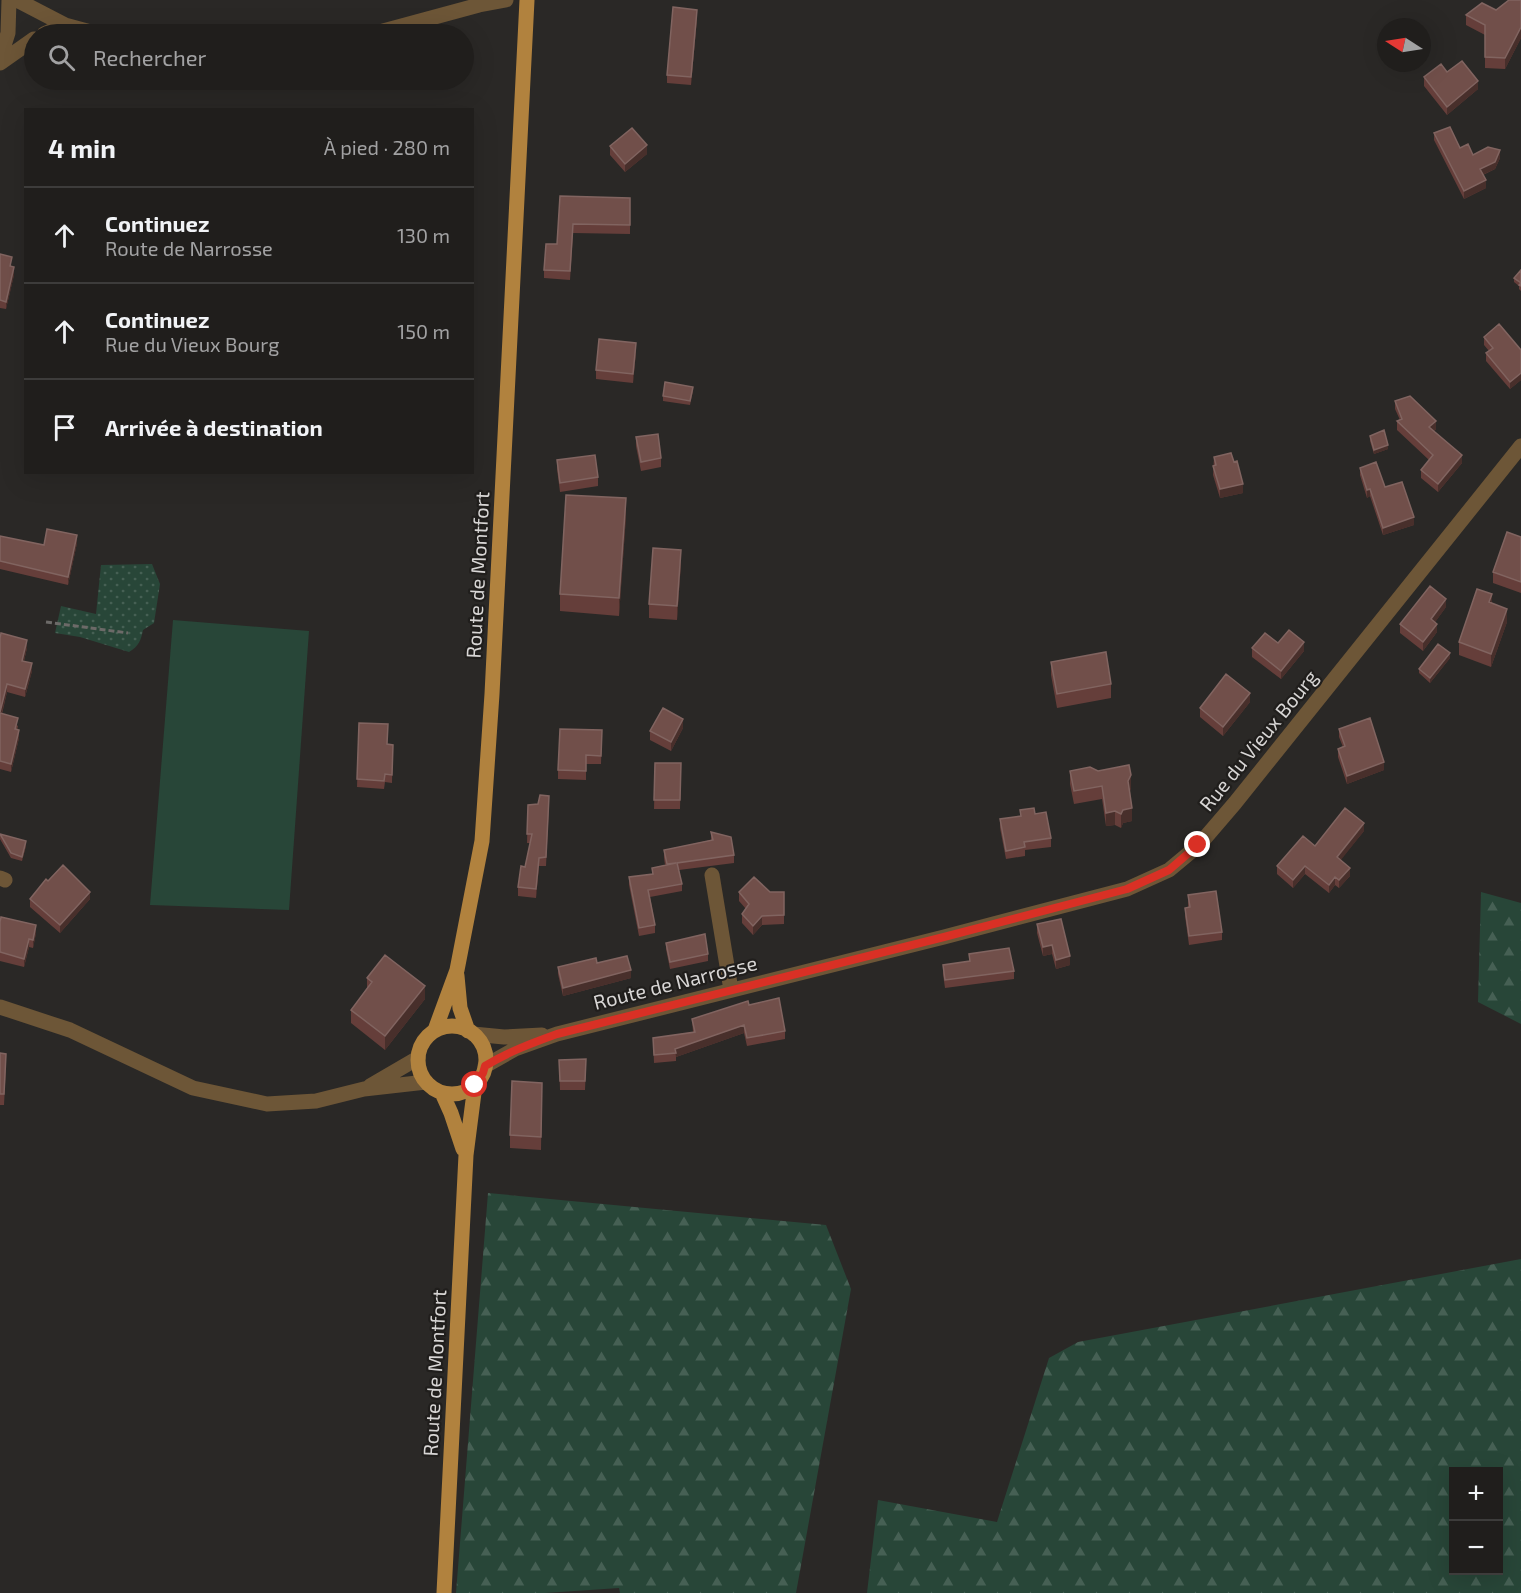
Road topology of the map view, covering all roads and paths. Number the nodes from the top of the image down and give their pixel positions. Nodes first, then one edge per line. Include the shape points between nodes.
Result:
1 (9, 0) edge
2 (17, 0) edge
3 (506, 0) edge
4 (527, 0) edge
5 (63, 24) edge
6 (409, 24) edge
7 (24, 46) edge
8 (0, 58) edge
9 (0, 63) edge
10 (1520, 448) edge
11 (46, 622) dead end
12 (128, 633) dead end
13 (712, 875) dead end
14 (457, 970) junction
15 (804, 972) joint
16 (731, 990) junction
17 (0, 1007) edge
18 (435, 1030) junction
19 (470, 1032) junction
20 (557, 1034) junction
21 (418, 1058) junction
22 (485, 1066) junction
23 (426, 1082) junction
24 (475, 1085) junction
25 (364, 1089) junction
26 (442, 1093) junction
27 (466, 1155) junction
28 (444, 1593) edge

1 - 8 street via 8,33
2 - 5 street
3 - 6 street
4 - 14 main road, Route de Montfort via 482,841
7 - 9 street
10 - 15 street, Rue du Vieux Bourg via 1235,803 1198,845 1169,870 1127,889
11 - 12 path
13 - 16 street
14 - 18 main road, Route de Montfort
14 - 19 main road, Route de Montfort via 460,1008
15 - 16 street, Route de Narrosse
16 - 20 street, Route de Narrosse
17 - 25 street via 70,1030 193,1088 231,1097 267,1104 316,1101
18 - 19 main road via 452,1026
18 - 21 main road via 423,1042
19 - 20 street, Route de Narrosse via 504,1036
19 - 22 main road via 483,1048
20 - 22 street, Route de Narrosse via 515,1049
21 - 23 main road
21 - 25 street
22 - 24 main road
23 - 25 street
23 - 26 main road
24 - 26 main road via 459,1093
24 - 27 main road, Route de Montfort
26 - 27 main road, Route de Montfort
27 - 28 main road, Route de Montfort

